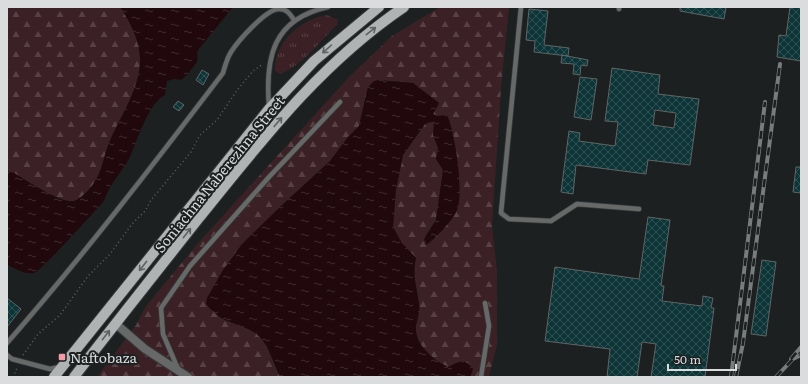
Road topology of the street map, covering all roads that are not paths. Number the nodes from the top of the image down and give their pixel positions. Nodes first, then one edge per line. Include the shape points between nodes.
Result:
1 (328, 7) edge
2 (379, 7) edge
3 (404, 7) edge
4 (521, 7) edge
5 (294, 20) junction
6 (340, 102) dead end
7 (269, 110) junction
8 (639, 208) dead end
9 (485, 303) dead end
10 (116, 324) junction
11 (7, 343) edge
12 (7, 355) edge
13 (63, 366) junction
14 (178, 371) junction
15 (54, 377) edge
16 (74, 377) edge
17 (188, 377) edge
18 (481, 377) edge

1 - 5 lane via 311,11
2 -> 7 main road, Soniachna Naberezhna Street via 314,61
10 -> 3 main road, Soniachna Naberezhna Street via 231,178 305,92 338,58
4 - 8 lane via 501,213 509,219 551,221 577,204
5 - 7 lane via 279,38 269,60
5 - 11 lane via 285,10 278,9 267,14 239,42 230,53 223,73 125,201 72,268
6 - 14 lane via 190,266 161,308 163,334
7 -> 13 main road, Soniachna Naberezhna Street
9 - 18 lane via 490,326
10 - 14 street
16 -> 10 main road, Soniachna Naberezhna Street
12 - 13 lane via 20,362 50,369
13 - 15 main road, Soniachna Naberezhna Street
14 - 17 street

